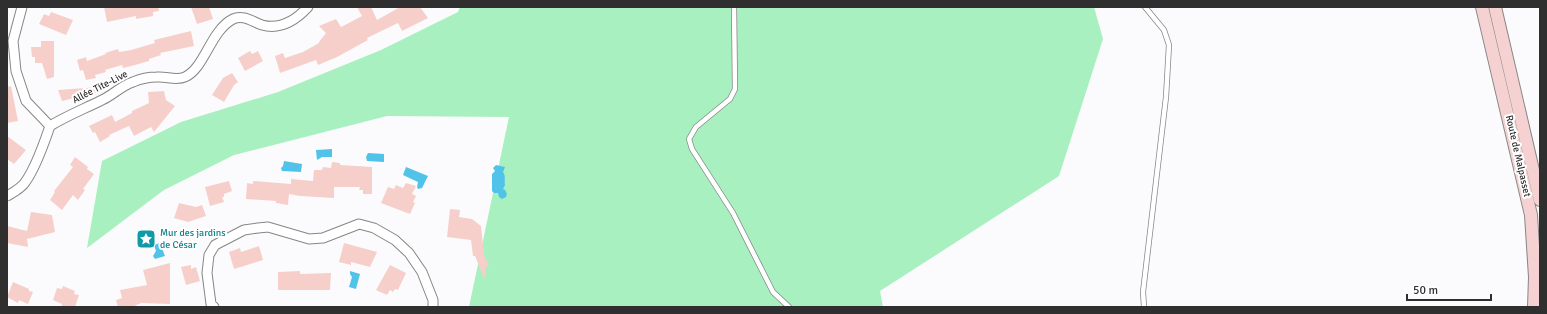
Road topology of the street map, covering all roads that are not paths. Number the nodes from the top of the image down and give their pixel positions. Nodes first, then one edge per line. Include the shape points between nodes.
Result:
1 (22, 7) edge
2 (308, 7) edge
3 (734, 7) edge
4 (1145, 7) edge
5 (1482, 7) edge
6 (1495, 7) edge
7 (50, 126) junction
8 (1531, 166) edge
9 (7, 196) edge
10 (1540, 200) edge
11 (1537, 276) edge
12 (210, 306) edge
13 (433, 307) edge
14 (789, 307) edge
15 (1144, 307) edge
16 (1534, 307) edge

1 - 7 street via 13,41 16,71 26,101
2 - 7 street, Allée Tite-Live via 298,17 277,26 235,18 220,29 195,69 184,77 157,77 134,82
3 - 14 lane via 735,89 730,99 696,127 689,139 692,150 733,213 773,292
4 - 15 lane via 1164,30 1169,45 1166,97 1143,292
5 - 8 main road, Route de Malpasset
6 - 8 main road, Route de Malpasset
7 - 9 street via 26,181
8 - 10 main road, Route de Malpasset
8 - 11 main road, Route de Malpasset via 1531,215
11 - 16 main road, Route de Malpasset
12 - 13 street via 207,273 209,255 215,245 244,230 268,227 309,239 323,238 359,224 374,228 390,237 409,253 422,272 433,300

